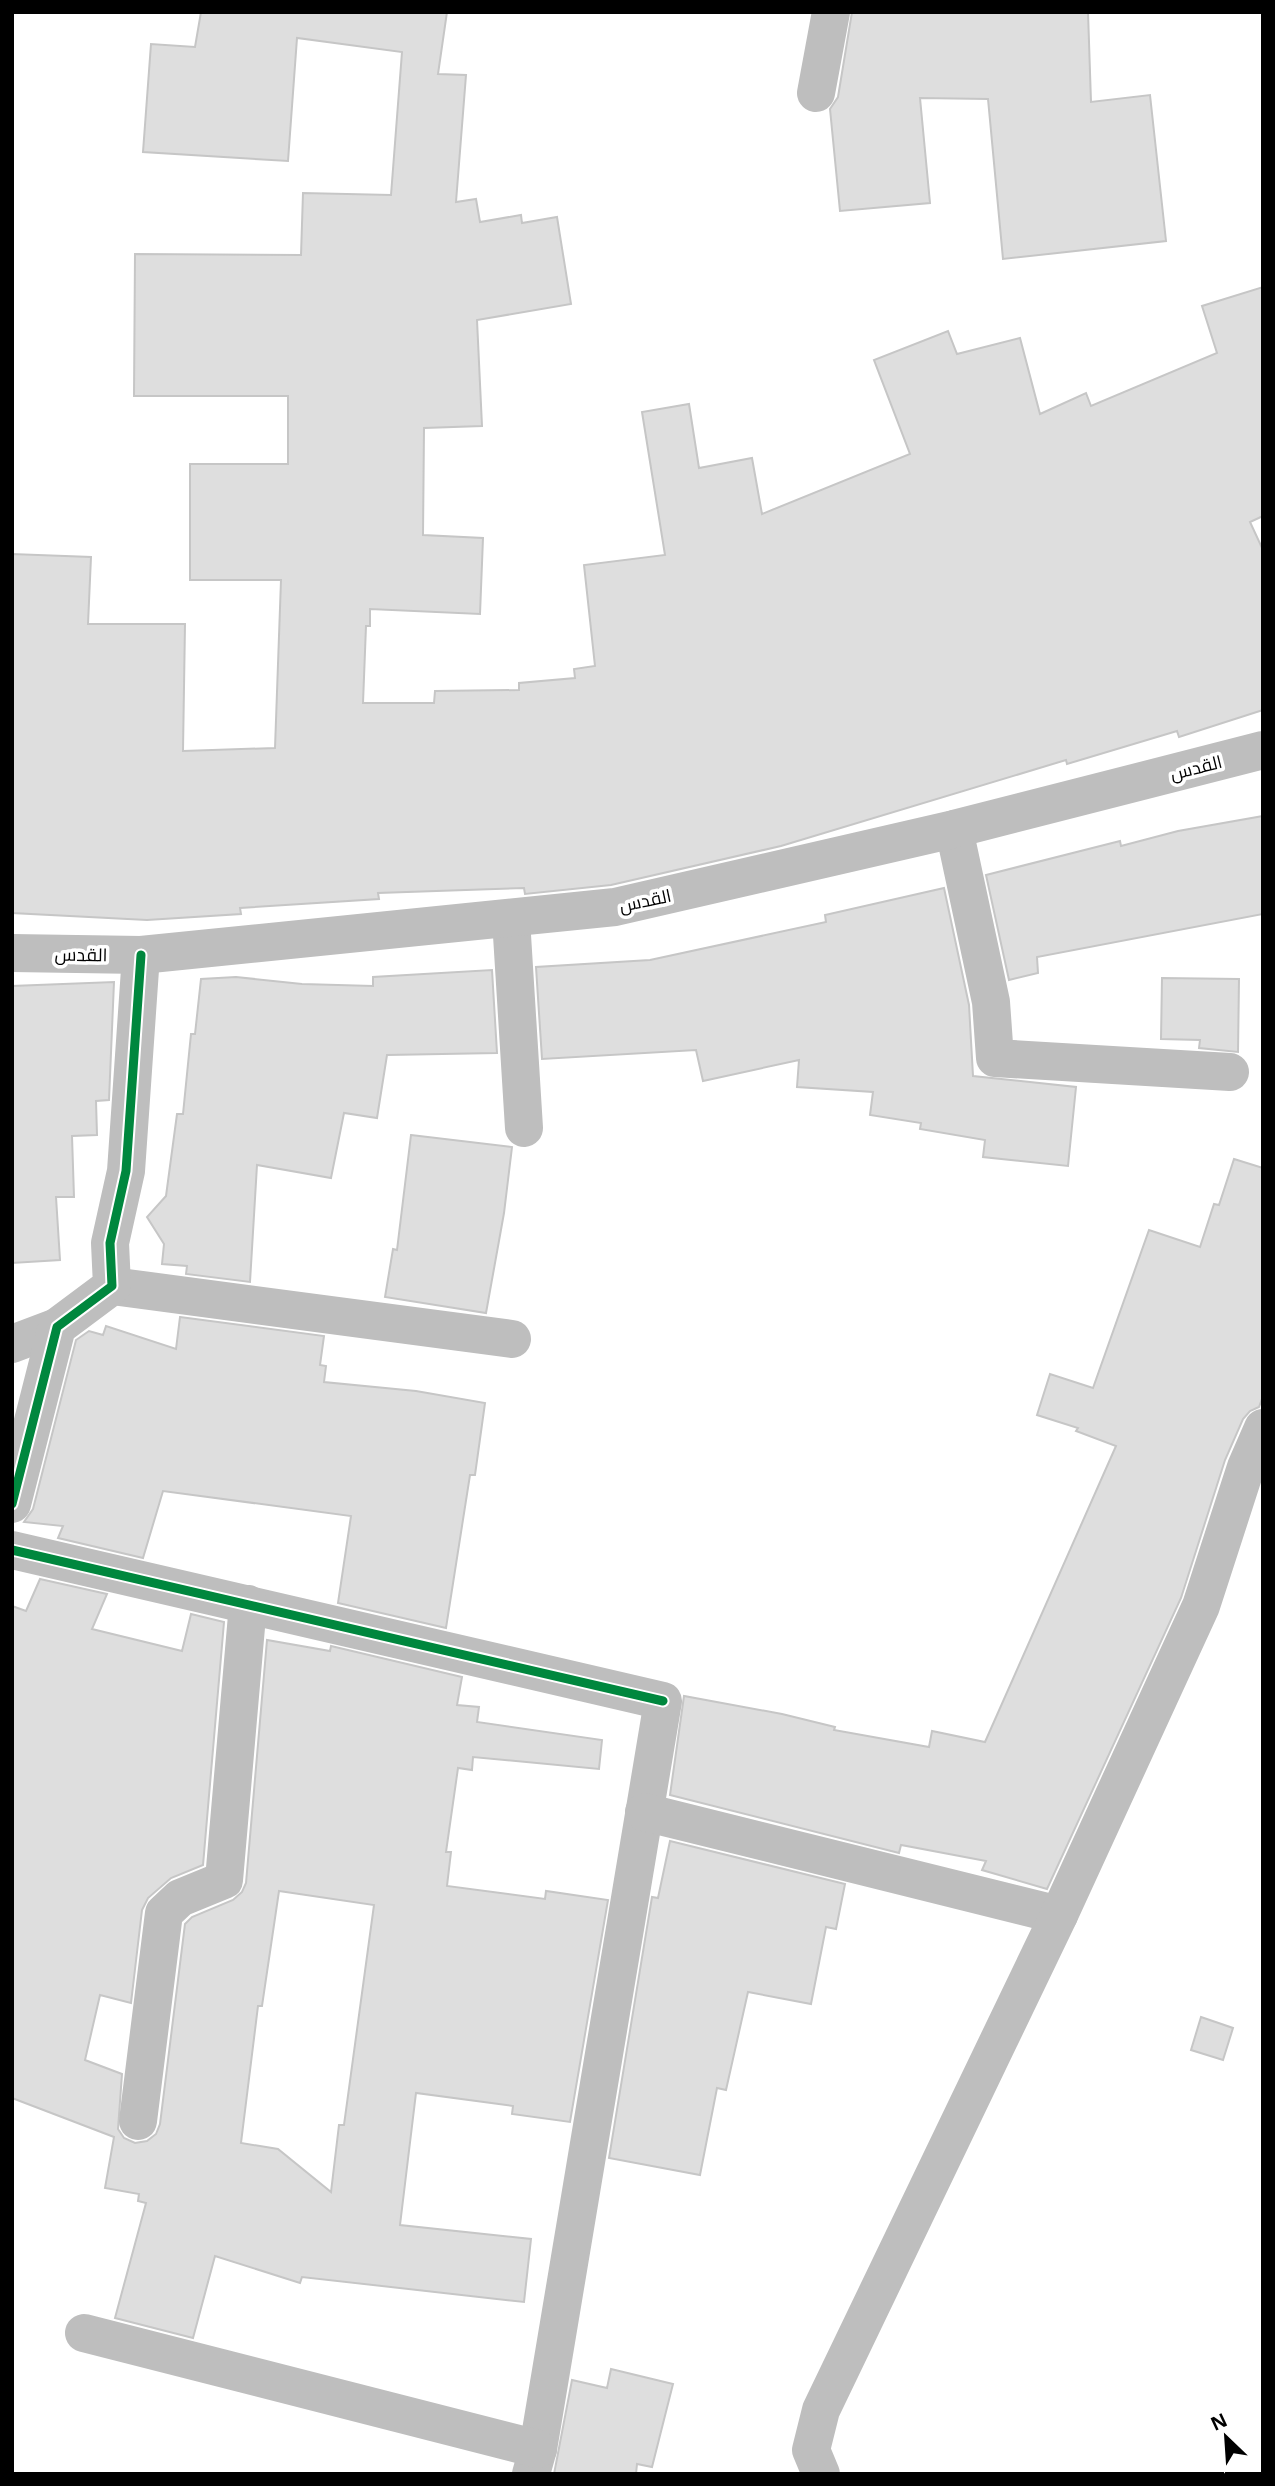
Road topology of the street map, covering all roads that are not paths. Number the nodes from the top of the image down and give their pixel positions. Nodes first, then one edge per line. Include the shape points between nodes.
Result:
1 (831, 12) edge
2 (816, 93) dead end
3 (1263, 750) edge
4 (954, 829) junction
5 (511, 919) junction
6 (12, 953) edge
7 (141, 955) junction
8 (1230, 1072) dead end
9 (524, 1128) dead end
10 (112, 1286) junction
11 (57, 1327) junction
12 (512, 1339) dead end
13 (12, 1344) edge
14 (1263, 1428) edge
15 (12, 1504) edge
16 (12, 1550) edge
17 (248, 1604) junction
18 (643, 1812) junction
19 (1059, 1915) junction
20 (138, 2121) dead end
21 (84, 2333) dead end
22 (534, 2461) edge
23 (821, 2474) edge

1 - 2 street
3 - 4 street, القدس
4 - 5 street, القدس via 615,906
4 - 8 street via 991,1002 995,1058
5 - 7 street, القدس
5 - 9 street
6 - 7 street, القدس
7 - 10 street via 126,1171 110,1242
10 - 11 street
10 - 12 street
11 - 13 street
11 - 15 street
14 - 19 street via 1201,1606
16 - 17 street
17 - 18 street via 663,1701
17 - 20 street via 224,1880 180,1898 164,1913
18 - 19 street
18 - 22 street
19 - 23 street via 821,2410 811,2450
21 - 22 street

